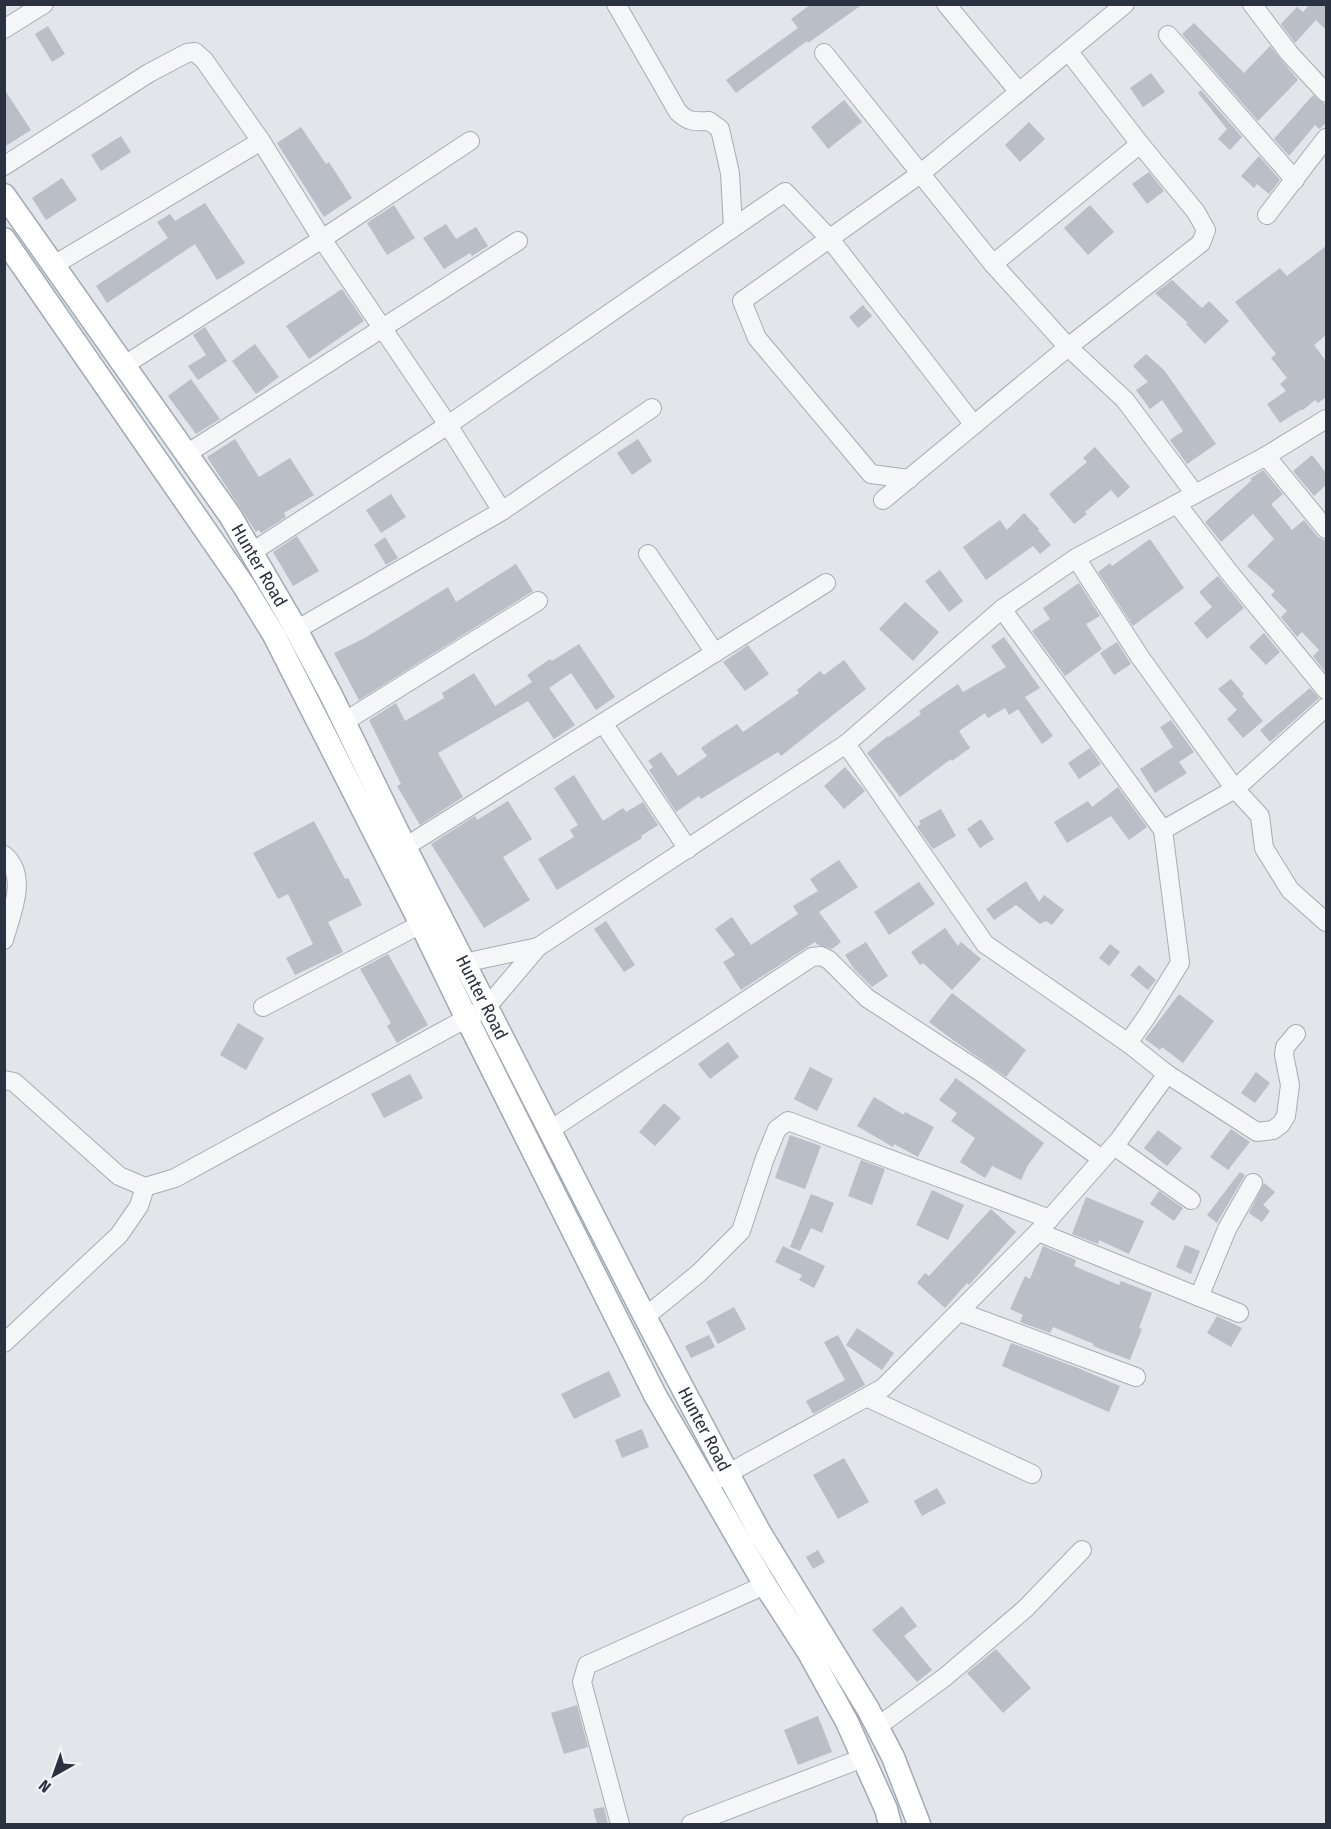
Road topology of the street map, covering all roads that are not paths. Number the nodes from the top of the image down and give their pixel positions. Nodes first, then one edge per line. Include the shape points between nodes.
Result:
1 (44, 4) edge
2 (616, 4) edge
3 (946, 4) edge
4 (1125, 4) edge
5 (1252, 4) edge
6 (4, 29) edge
7 (1168, 35) dead end
8 (1069, 52) junction
9 (824, 53) dead end
10 (1019, 92) junction
11 (1326, 93) edge
12 (1326, 138) edge
13 (261, 141) junction
14 (470, 141) dead end
15 (1140, 144) junction
16 (4, 166) edge
17 (920, 174) junction
18 (1294, 180) junction
19 (4, 195) edge
20 (1267, 215) dead end
21 (733, 228) junction
22 (322, 239) junction
23 (830, 239) junction
24 (5, 242) edge
25 (518, 242) dead end
26 (993, 264) junction
27 (54, 265) junction
28 (382, 327) junction
29 (1068, 347) junction
30 (123, 366) junction
31 (652, 408) dead end
32 (1326, 419) edge
33 (448, 425) junction
34 (974, 425) junction
35 (185, 455) junction
36 (1266, 456) junction
37 (909, 478) junction
38 (1195, 494) junction
39 (883, 500) dead end
40 (1177, 504) junction
41 (502, 511) junction
42 (1326, 529) edge
43 (252, 552) junction
44 (648, 554) dead end
45 (1076, 558) junction
46 (826, 583) dead end
47 (538, 601) dead end
48 (1002, 609) junction
49 (296, 630) junction
50 (715, 652) junction
51 (1326, 690) edge
52 (1326, 707) edge
53 (603, 723) junction
54 (345, 725) junction
55 (326, 740) junction
56 (846, 744) junction
57 (1235, 789) junction
58 (1163, 830) junction
59 (405, 847) junction
60 (688, 849) junction
61 (4, 855) edge
62 (1326, 922) edge
63 (421, 924) junction
64 (4, 940) edge
65 (538, 947) junction
66 (454, 968) junction
67 (263, 1007) dead end
68 (487, 1007) junction
69 (467, 1019) junction
70 (1296, 1034) dead end
71 (1128, 1043) junction
72 (1167, 1074) junction
73 (4, 1080) edge
74 (550, 1130) junction
75 (1108, 1152) junction
76 (1253, 1183) dead end
77 (146, 1187) junction
78 (1191, 1200) dead end
79 (1044, 1226) junction
80 (1199, 1297) junction
81 (960, 1312) junction
82 (1239, 1313) dead end
83 (645, 1317) junction
84 (4, 1343) edge
85 (1136, 1377) dead end
86 (868, 1398) junction
87 (728, 1474) junction
88 (1032, 1474) dead end
89 (707, 1485) junction
90 (1082, 1550) dead end
91 (765, 1585) junction
92 (877, 1727) junction
93 (863, 1758) junction
94 (620, 1824) edge
95 (691, 1824) edge
96 (890, 1824) edge
97 (919, 1824) edge

1 - 6 street
2 - 21 street via 678,112 685,119 709,121 720,129 730,173
3 - 10 street
4 - 8 street
5 - 11 street
7 - 18 street
8 - 10 street
8 - 15 street
9 - 17 street
10 - 17 street
12 - 18 street
13 - 16 street via 195,52 149,73
13 - 22 street
13 - 27 street
14 - 22 street
15 - 26 street
15 - 29 street via 1196,212 1206,230 1201,243
17 - 23 street
17 - 26 street
18 - 20 street
19 - 27 main road, Hunter Road
21 - 23 street via 785,192
21 - 33 street
22 - 28 street
22 - 30 street
23 - 34 street
23 - 37 street via 742,302 757,338 871,474
24 - 55 main road, Hunter Road via 244,586 274,635
25 - 28 street
26 - 29 street
27 - 30 main road, Hunter Road
28 - 33 street
28 - 35 street
29 - 34 street
29 - 38 street via 1125,400
30 - 35 main road, Hunter Road
31 - 41 street
32 - 36 street
33 - 41 street
33 - 43 street
34 - 37 street
35 - 43 main road, Hunter Road
36 - 38 street
36 - 42 street
37 - 39 street
38 - 40 street
40 - 45 street
40 - 51 street
41 - 49 street
43 - 49 main road, Hunter Road
44 - 50 street
45 - 48 street
45 - 57 street via 1140,657
46 - 50 street
47 - 54 street
48 - 56 street
48 - 58 street
49 - 54 main road, Hunter Road
50 - 53 street
52 - 57 street
53 - 59 street
53 - 60 street
54 - 55 main road
54 - 59 main road, Hunter Road
55 - 63 main road, Hunter Road
56 - 60 street
56 - 71 street via 985,944
57 - 58 street
57 - 62 street via 1260,816 1264,848 1290,890
58 - 71 street via 1180,963
59 - 66 main road, Hunter Road
60 - 65 street
61 - 64 street via 13,862 17,877
63 - 66 main road, Hunter Road
63 - 67 street
65 - 66 street
65 - 68 street
66 - 68 main road, Hunter Road
66 - 69 main road, Hunter Road
68 - 69 street
68 - 74 main road, Hunter Road
69 - 77 street via 175,1178
69 - 89 main road, Hunter Road via 655,1395
70 - 72 street via 1285,1047 1284,1055 1290,1084 1286,1116 1273,1130 1257,1132
71 - 72 street
72 - 75 street
73 - 77 street via 14,1082 119,1176
74 - 75 street via 812,957 821,956 867,998
74 - 83 main road, Hunter Road
75 - 78 street
75 - 79 street
76 - 80 street via 1227,1229
77 - 84 street via 139,1206 119,1235
79 - 80 street
79 - 81 street
79 - 83 street via 788,1121 777,1129 741,1231 699,1273
80 - 82 street
81 - 85 street
81 - 86 street
83 - 87 main road, Hunter Road
86 - 87 street
86 - 88 street
87 - 89 street
87 - 92 main road, Hunter Road
89 - 91 main road, Hunter Road
90 - 92 street via 1025,1609 945,1677
91 - 93 main road, Hunter Road via 809,1653
91 - 94 street via 587,1665 582,1682
92 - 97 main road, Hunter Road
93 - 95 street
93 - 96 main road, Hunter Road

